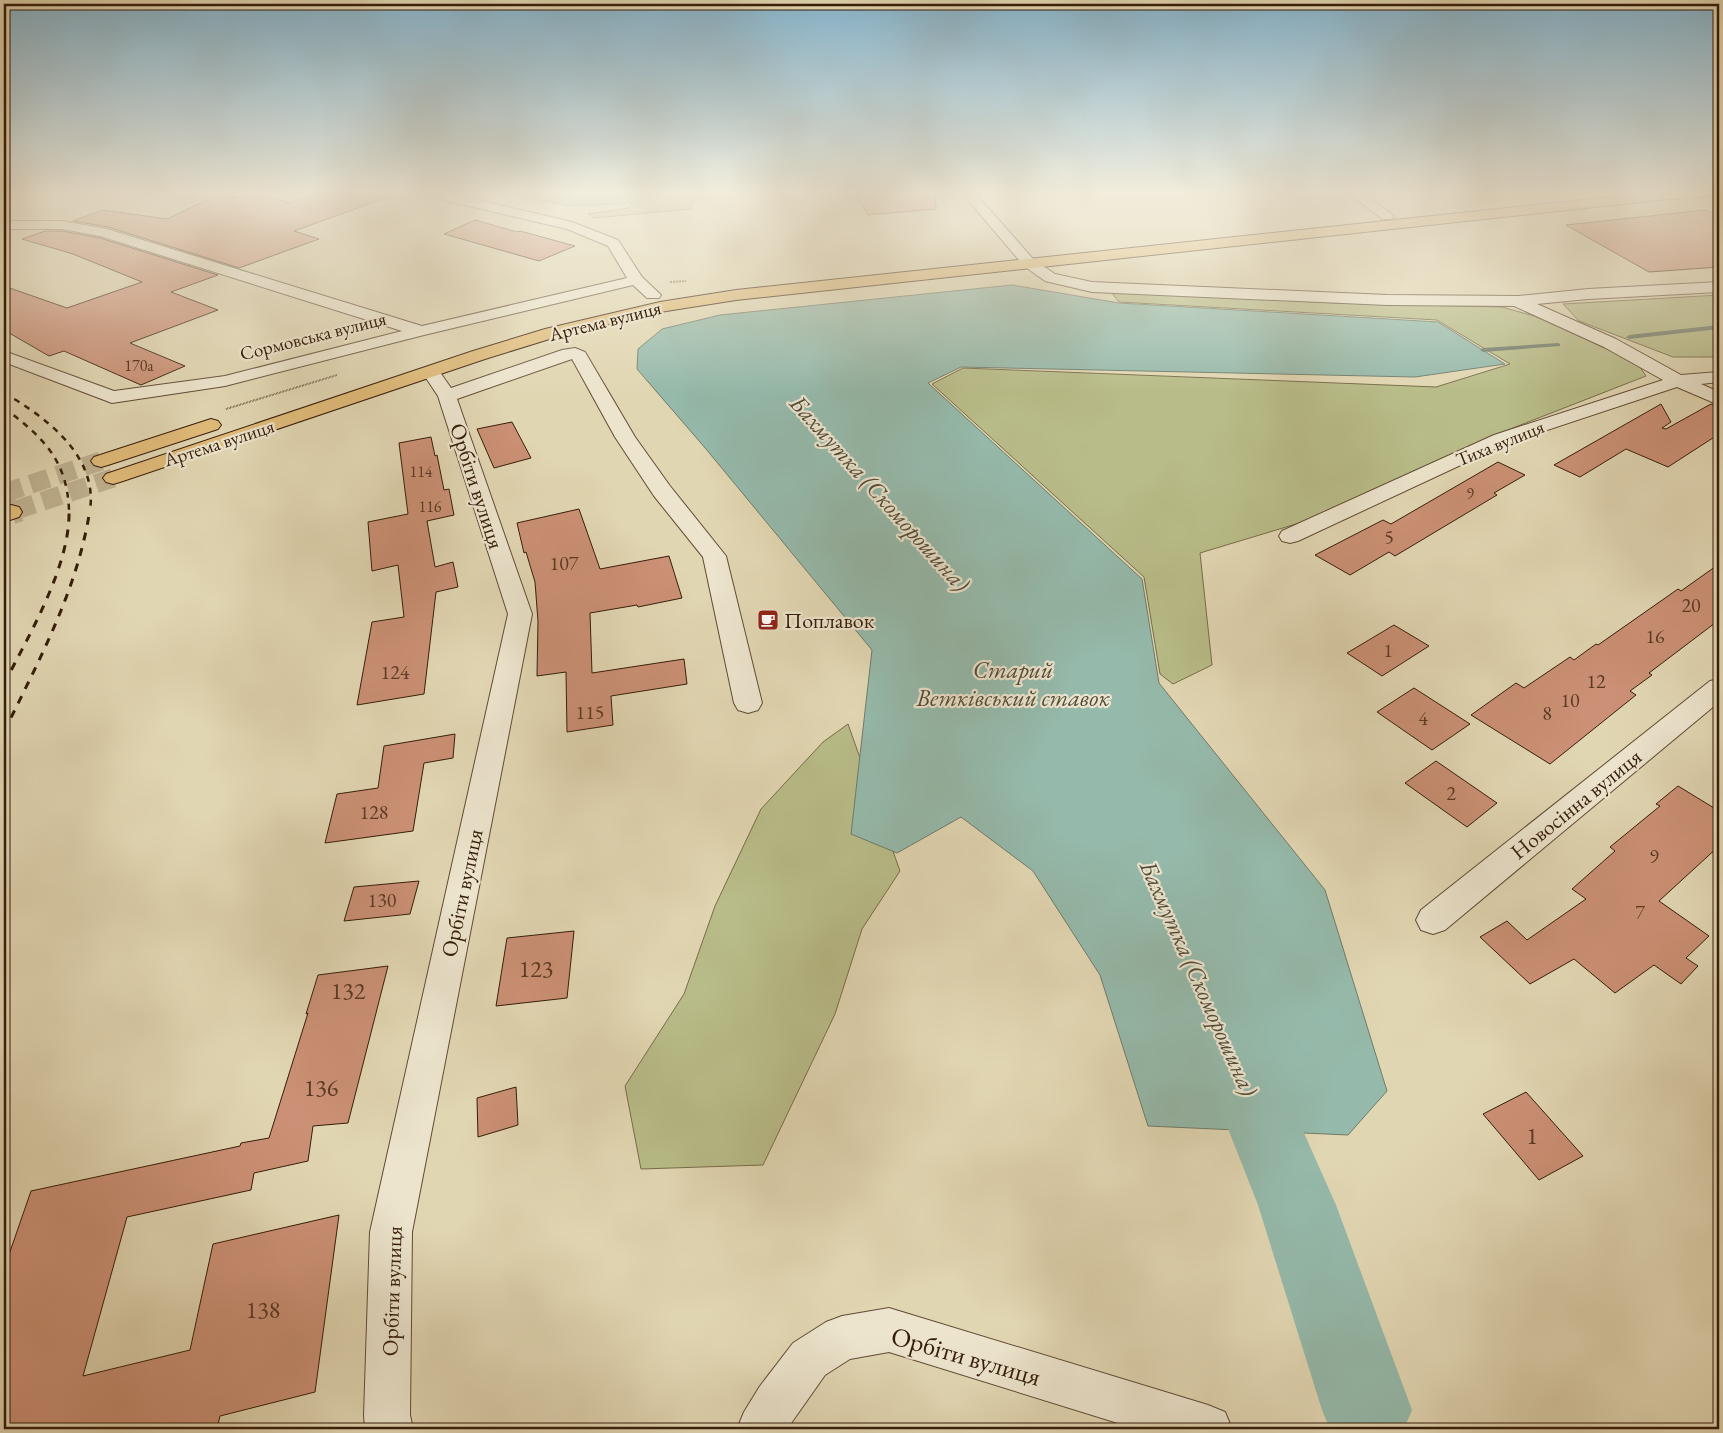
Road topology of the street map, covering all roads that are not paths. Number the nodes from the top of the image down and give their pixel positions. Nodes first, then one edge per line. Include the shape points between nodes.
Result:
1 (189, 259) edge
2 (623, 259) edge
3 (1014, 259) edge
4 (1017, 259) edge
5 (1025, 259) edge
6 (636, 280) junction
7 (1719, 287) edge
8 (653, 295) junction
9 (1518, 301) junction
10 (522, 327) dead end
11 (421, 331) junction
12 (462, 344) dead end
13 (4, 356) edge
14 (1719, 378) edge
15 (1678, 381) junction
16 (439, 384) junction
17 (310, 393) dead end
18 (1719, 399) edge
19 (225, 421) dead end
20 (101, 461) tunnel mouth
21 (113, 478) tunnel mouth
22 (1290, 536) dead end
23 (1719, 688) edge
24 (748, 703) dead end
25 (1433, 920) dead end
26 (389, 1429) edge
27 (762, 1429) edge
28 (1208, 1429) edge

1 - 11 street
2 - 6 street
3 - 8 main road, Артема вулиця via 735,284
4 - 16 main road, Артема вулиця via 660,306 551,333
5 - 9 street via 1050,278 1092,287 1387,300
6 - 8 street
6 - 11 street, Сормовська вулиця
7 - 9 street
8 - 10 main road, Артема вулиця
9 - 15 street via 1610,343
11 - 13 street, Сормовська вулиця via 225,381 112,397
12 - 17 main road
14 - 15 street, Тиха вулиця
15 - 18 street
15 - 22 street, Тиха вулиця via 1501,439
16 - 21 main road, Артема вулиця
16 - 24 street via 568,354 579,356 625,437 662,491 714,556
16 - 26 street, Орбіти вулиця via 520,614 392,1232
19 - 20 main road, Артема вулиця
23 - 25 street, Новосінна вулиця
27 - 28 street, Орбіти вулиця via 776,1402 809,1359 842,1338 889,1330

